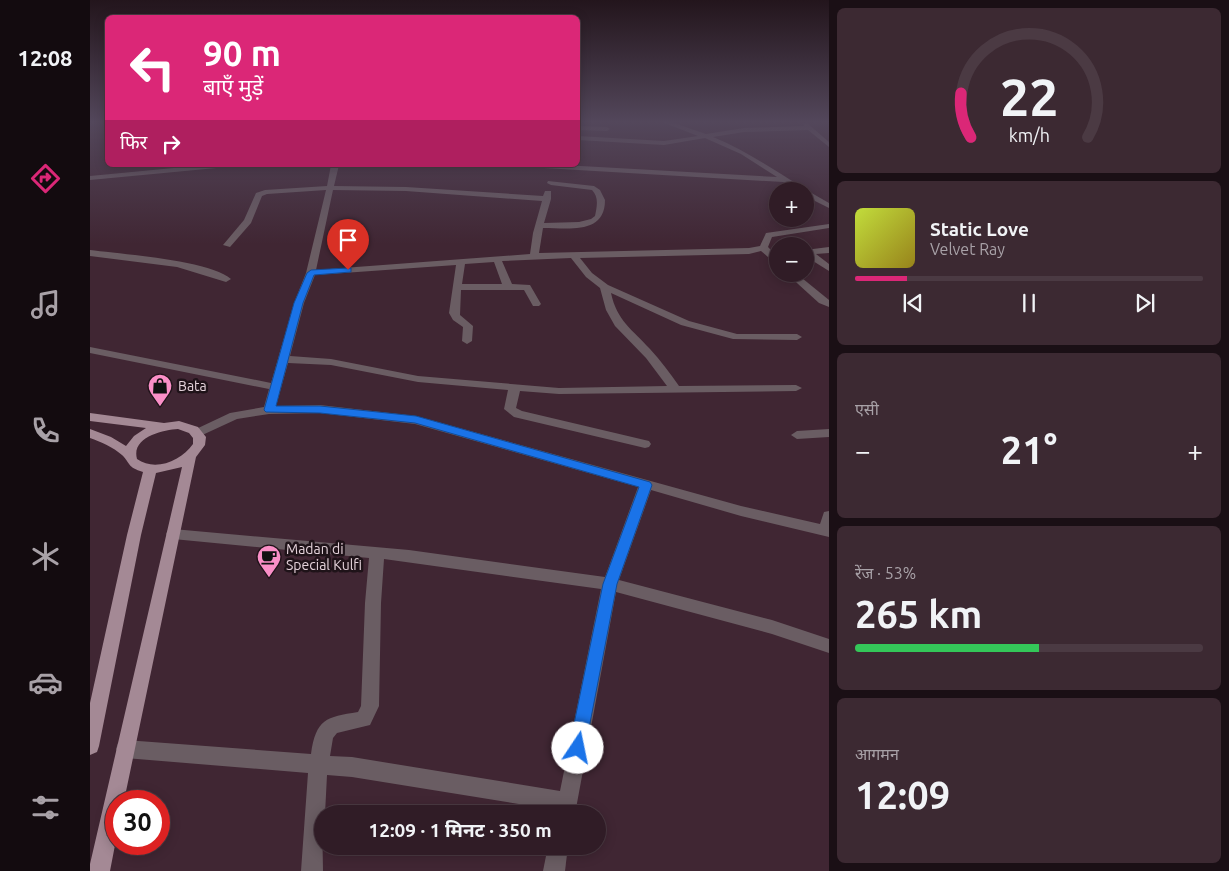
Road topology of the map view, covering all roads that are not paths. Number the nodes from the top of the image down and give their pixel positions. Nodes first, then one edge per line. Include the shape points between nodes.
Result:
1 (760, 163) edge
2 (132, 167) edge
3 (196, 167) edge
4 (335, 167) edge
5 (556, 167) joint
6 (130, 174) junction
7 (90, 178) edge
8 (783, 180) junction
9 (786, 182) edge
10 (551, 183) junction
11 (331, 188) junction
12 (814, 198) edge
13 (547, 199) junction
14 (829, 206) edge
15 (539, 225) junction
16 (829, 226) edge
17 (227, 245) dead end
18 (763, 248) junction
19 (829, 250) edge
20 (814, 251) edge
21 (769, 252) edge
22 (90, 253) edge
23 (573, 254) junction
24 (534, 256) junction
25 (814, 257) edge
26 (497, 259) junction
27 (461, 262) junction
28 (829, 268) edge
29 (311, 273) junction
30 (226, 279) dead end
31 (801, 282) edge
32 (459, 287) junction
33 (508, 287) junction
34 (604, 287) junction
35 (536, 304) dead end
36 (829, 304) edge
37 (797, 337) dead end
38 (467, 341) dead end
39 (90, 350) edge
40 (284, 360) junction
41 (515, 387) junction
42 (275, 388) junction
43 (796, 388) dead end
44 (675, 389) junction
45 (269, 410) junction
46 (90, 417) edge
47 (164, 426) junction
48 (90, 433) edge
49 (198, 433) junction
50 (829, 433) edge
51 (797, 436) dead end
52 (645, 444) dead end
53 (129, 454) junction
54 (190, 458) junction
55 (150, 469) junction
56 (646, 485) junction
57 (829, 516) edge
58 (827, 532) edge
59 (173, 534) junction
60 (377, 553) junction
61 (610, 584) junction
62 (829, 646) edge
63 (90, 746) edge
64 (125, 749) junction
65 (318, 765) junction
66 (550, 805) edge
67 (567, 805) edge
68 (557, 855) edge
69 (99, 871) edge
70 (312, 871) edge
71 (554, 871) edge

1 - 8 street
2 - 6 street
3 - 6 street
4 - 11 street
5 - 8 street
5 - 10 street
6 - 7 street
8 - 9 street
10 - 13 street
10 - 15 street via 594,188 602,199 599,216 580,224
11 - 13 street via 396,188
11 - 17 street via 261,194 252,216
11 - 29 street
12 - 14 street
13 - 15 street
15 - 24 street
16 - 18 street via 769,235
18 - 21 street
18 - 23 street via 749,251
19 - 20 street
22 - 30 street via 176,264
23 - 24 street
23 - 34 street via 589,275
24 - 26 street
25 - 28 street
26 - 27 street
26 - 33 street
27 - 29 street
27 - 32 street
29 - 40 street via 299,303
31 - 36 street
32 - 33 street
32 - 38 street via 453,310 456,317 468,326
33 - 35 street via 527,287
34 - 37 street via 685,323 725,336
34 - 44 street via 614,320 645,349
39 - 42 street
40 - 41 street via 331,362 418,379
40 - 42 street
41 - 44 street via 559,391
41 - 52 street via 510,409 518,414
42 - 45 street
43 - 44 street
45 - 49 street via 234,416
45 - 56 street via 320,409 416,420
46 - 47 main road
47 - 49 main road via 189,427
47 - 53 main road via 139,437
48 - 53 main road
49 - 54 main road via 198,449
50 - 51 street
53 - 55 main road via 137,466
54 - 55 main road via 162,469
54 - 59 main road
55 - 63 main road
56 - 58 street
56 - 61 street
57 - 58 street
59 - 60 street
59 - 64 main road
60 - 61 street
60 - 65 street via 368,713 364,719 329,728 324,735
61 - 62 street via 772,627
61 - 67 street
64 - 65 street
64 - 69 main road
65 - 66 street via 352,767
65 - 70 street
68 - 71 street

